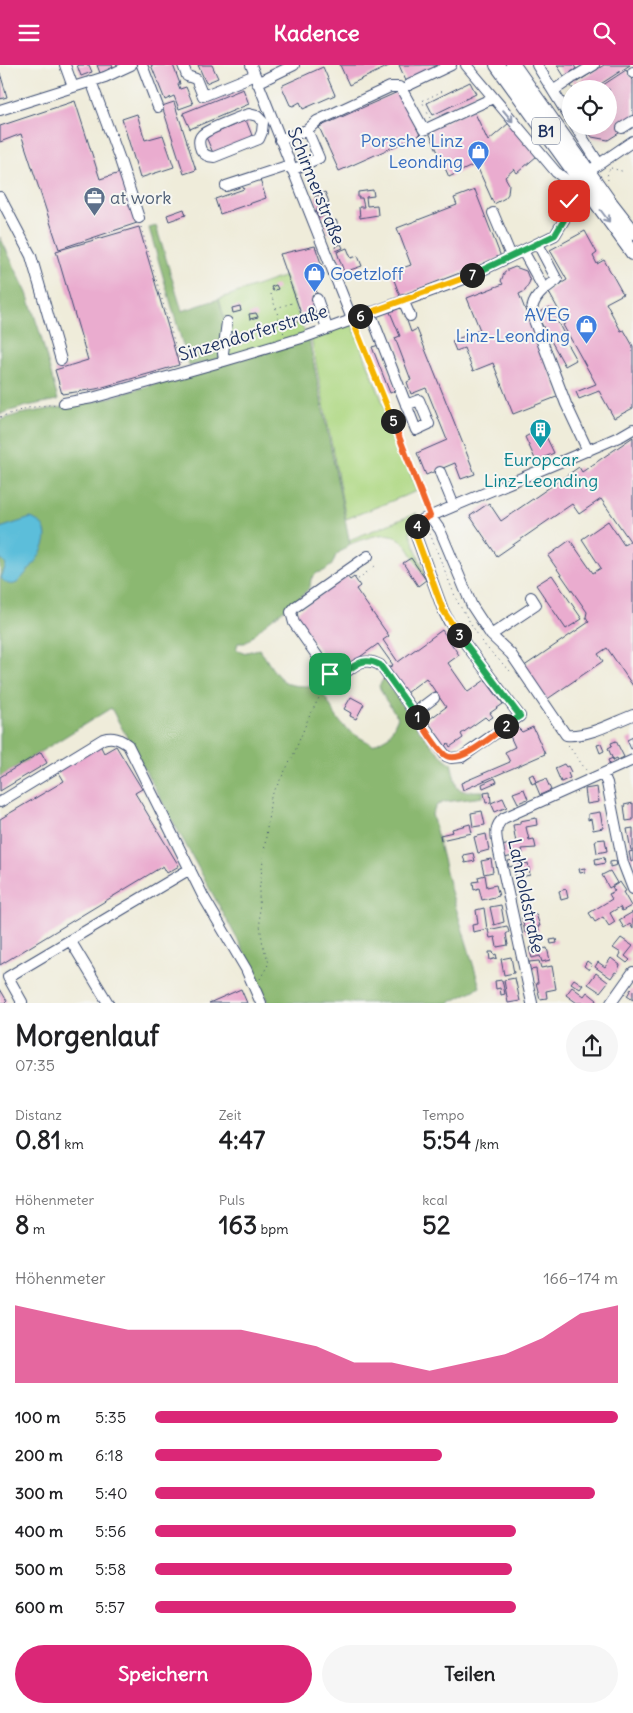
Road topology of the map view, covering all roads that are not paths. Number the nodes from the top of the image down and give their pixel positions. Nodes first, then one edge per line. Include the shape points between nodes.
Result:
1 (65, 65) edge
2 (142, 65) edge
3 (183, 65) edge
4 (251, 65) edge
5 (294, 65) edge
6 (451, 65) edge
7 (466, 65) edge
8 (497, 65) edge
9 (513, 65) edge
10 (537, 65) edge
11 (594, 65) edge
12 (125, 66) edge
13 (256, 79) junction
14 (91, 81) junction
15 (409, 85) dead end
16 (72, 87) junction
17 (553, 91) junction
18 (493, 98) junction
19 (562, 106) edge
20 (158, 107) dead end
21 (0, 110) edge
22 (268, 120) junction
23 (633, 121) edge
24 (622, 128) dead end
25 (307, 130) junction
26 (577, 135) edge
27 (280, 140) junction
28 (633, 141) edge
29 (291, 167) junction
30 (584, 174) junction
31 (226, 186) dead end
32 (0, 197) edge
33 (493, 213) dead end
34 (139, 219) road end
35 (633, 231) edge
36 (538, 244) junction
37 (523, 251) junction
38 (633, 253) edge
39 (511, 256) junction
40 (544, 289) junction
41 (317, 299) dead end
42 (403, 300) junction
43 (370, 312) junction
44 (410, 316) dead end
45 (352, 319) junction
46 (228, 322) dead end
47 (327, 328) junction
48 (60, 360) dead end
49 (224, 361) junction
50 (64, 403) road end
51 (406, 405) dead end
52 (633, 429) edge
53 (588, 451) junction
54 (440, 473) dead end
55 (454, 506) junction
56 (430, 516) junction
57 (368, 555) dead end
58 (531, 597) dead end
59 (443, 610) junction
60 (432, 613) dead end
61 (491, 635) junction
62 (434, 698) dead end
63 (414, 713) junction
64 (633, 715) edge
65 (633, 760) edge
66 (603, 774) junction
67 (0, 802) edge
68 (190, 869) junction
69 (633, 889) edge
70 (70, 940) junction
71 (633, 972) edge
72 (21, 1003) edge
73 (108, 1003) edge
74 (261, 1003) edge
75 (532, 1003) edge
76 (611, 1003) edge

1 - 16 street
2 - 20 street
3 - 13 street via 187,76 196,79 203,96
4 - 13 street, Schirmerstraße
5 - 13 street
6 - 15 street
7 - 18 street
8 - 30 main road, B1
9 - 30 main road, B1
10 - 17 street
11 - 17 street
12 - 14 street
13 - 22 street, Schirmerstraße
14 - 16 street
14 - 34 street
16 - 21 street
17 - 19 street
18 - 25 street via 424,130 402,90 390,87 317,121
18 -> 30 street via 556,172
22 - 22 street via 249,114 205,132 200,139 201,149 207,156 214,157 255,141
22 - 27 street, Schirmerstraße
23 - 24 street
25 - 27 street
25 - 29 street via 319,158
26 - 30 street
27 - 29 street, Schirmerstraße
28 - 30 street
29 - 31 street
29 - 45 street, Schirmerstraße
30 - 35 main road, B1
30 - 36 street, Sinzendorferstraße via 569,201 560,228 555,235
30 -> 38 main road, B1
32 - 48 street via 31,256
33 - 39 street
36 - 37 street, Sinzendorferstraße
36 - 40 street via 557,280
37 - 39 street, Sinzendorferstraße
37 - 40 street
39 - 42 street, Sinzendorferstraße via 464,279
40 - 53 street via 531,308 532,315
41 - 47 street
42 - 43 street, Sinzendorferstraße
42 - 44 street
43 - 45 street, Sinzendorferstraße
43 - 51 street
45 - 47 street, Sinzendorferstraße
46 - 49 street
47 - 49 street, Sinzendorferstraße
49 - 50 street, Sinzendorferstraße
52 - 53 street
53 - 55 street
54 - 55 street
55 - 56 street
56 - 59 street via 418,524 416,536
56 - 61 street via 440,530 472,606
57 - 63 street via 295,607 292,617 330,674 339,676 359,662 374,662 380,665
58 - 61 street via 536,605
59 - 60 street
59 - 63 street via 520,716 462,757 451,758 440,750
61 - 64 street via 511,654 566,735 590,732
62 - 63 street
65 - 66 street, Lahholdstraße
66 - 69 street via 623,863
66 - 75 street, Lahholdstraße via 504,818 497,825 499,852
67 - 68 street via 98,741 119,739 128,745
68 - 70 street
68 - 74 street via 246,969
70 - 72 street via 8,977
70 - 73 street
71 - 76 street

